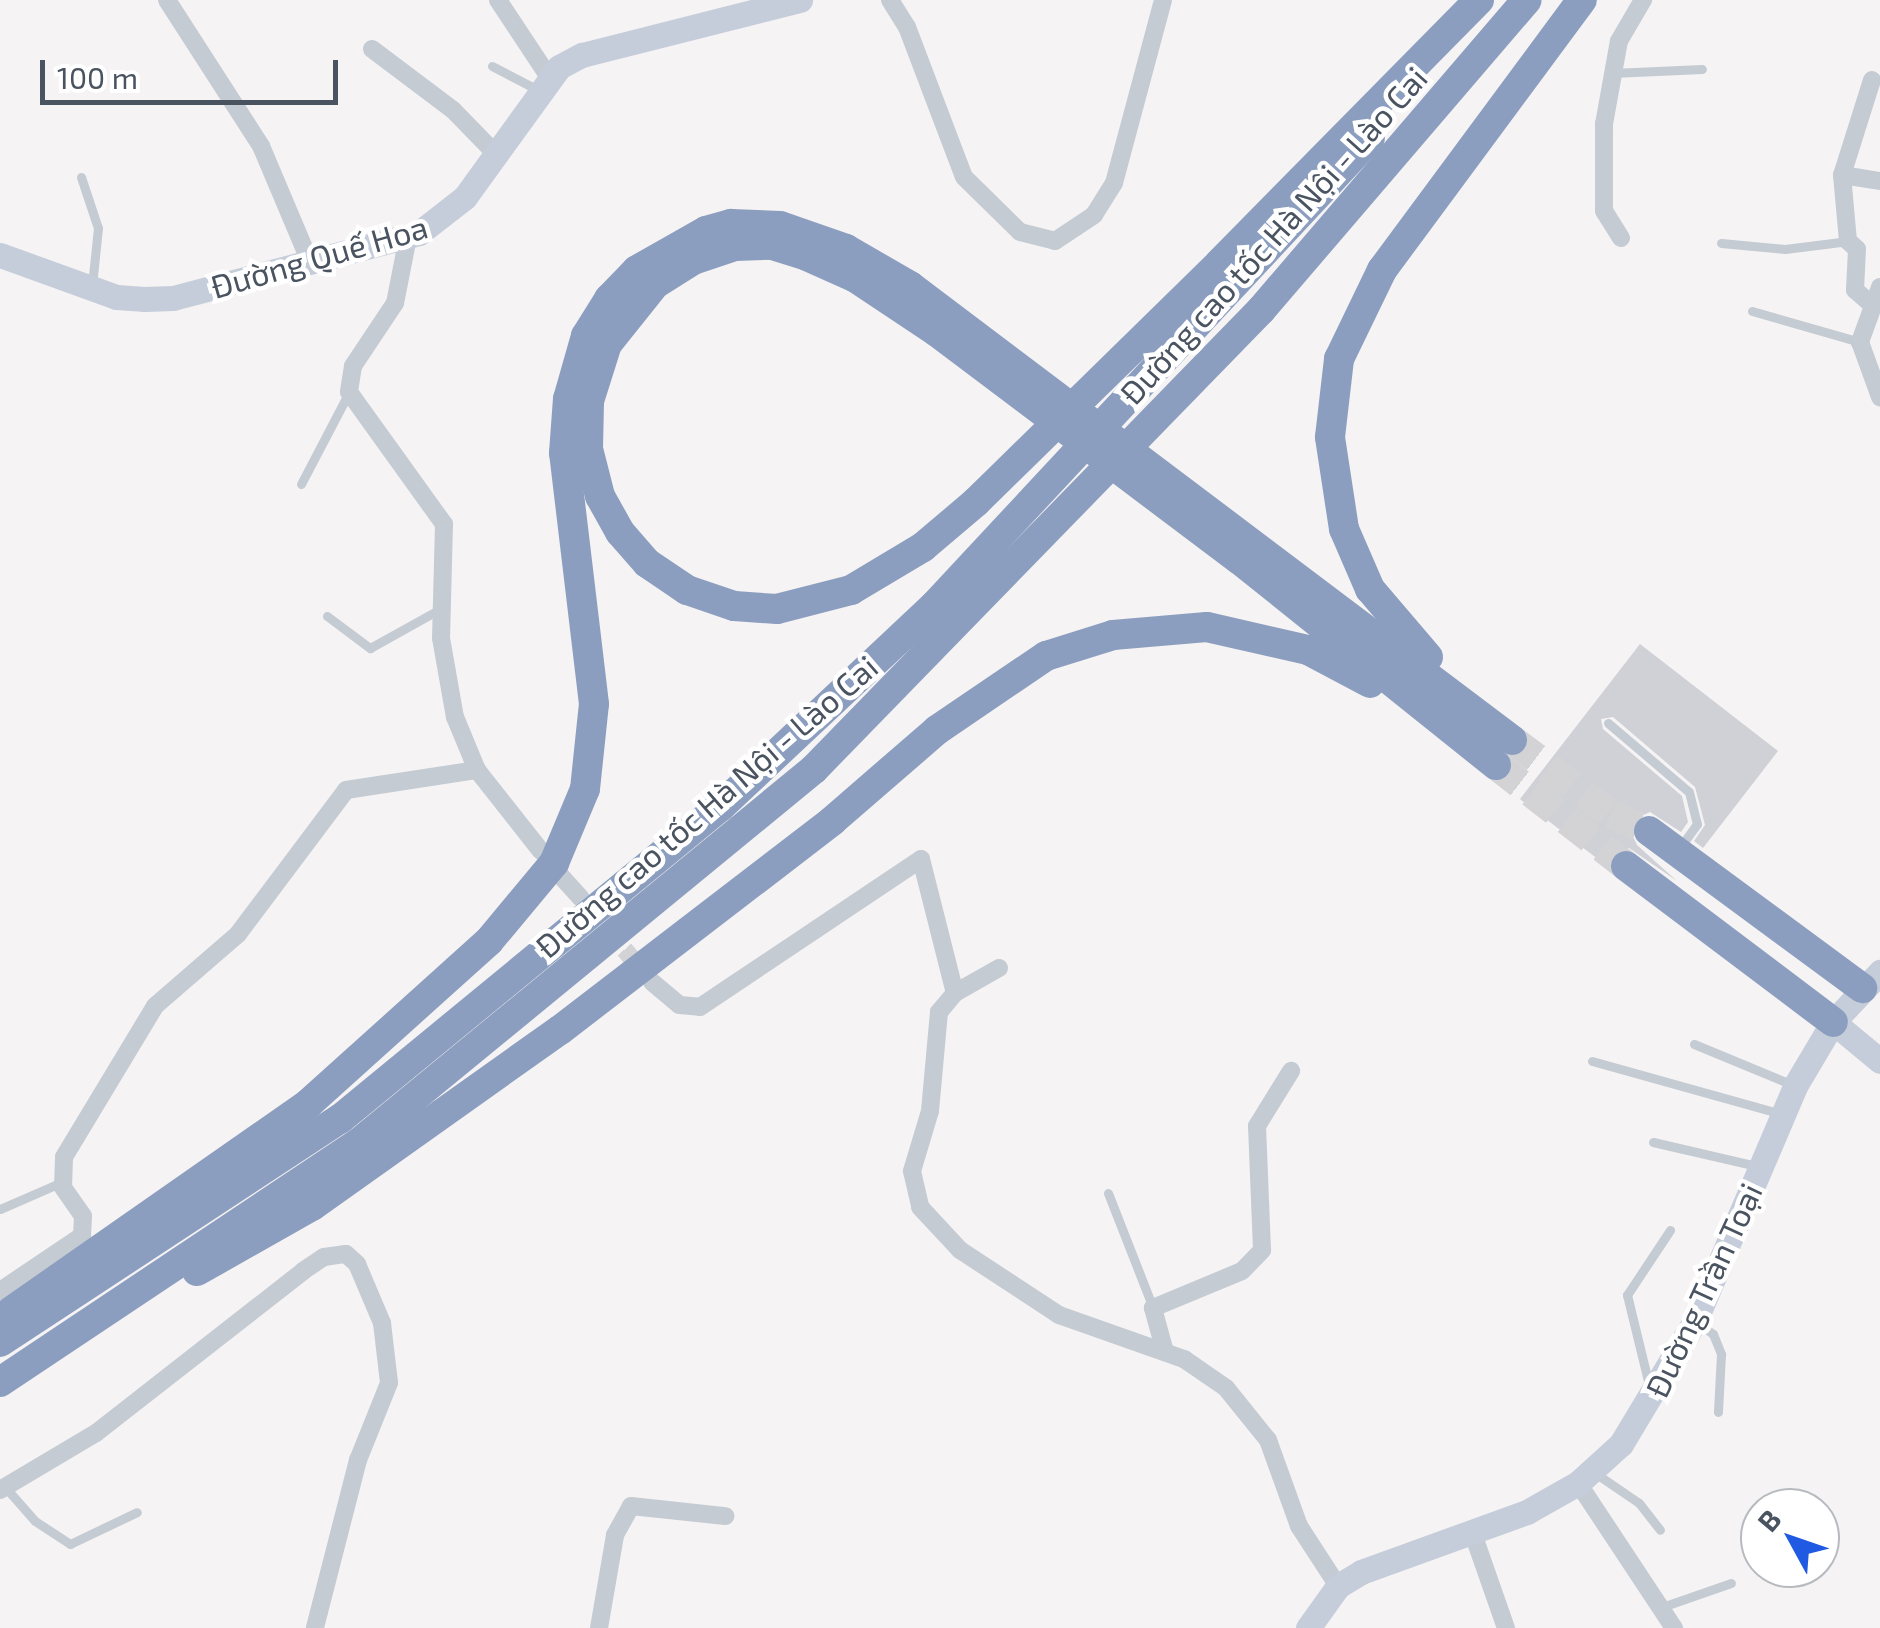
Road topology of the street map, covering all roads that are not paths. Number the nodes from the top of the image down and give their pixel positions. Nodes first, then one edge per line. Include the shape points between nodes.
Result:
1 (167, 0) edge
2 (498, 0) edge
3 (800, 0) edge
4 (890, 0) edge
5 (1163, 0) edge
6 (1478, 0) edge
7 (1491, 0) edge
8 (1527, 0) edge
9 (1582, 0) edge
10 (1643, 0) edge
11 (372, 48) dead end
12 (492, 66) dead end
13 (1702, 69) dead end
14 (1609, 73) junction
15 (1872, 80) dead end
16 (543, 84) junction
17 (495, 153) junction
18 (1842, 175) junction
19 (81, 178) dead end
20 (1880, 181) edge
21 (408, 236) junction
22 (1621, 238) dead end
23 (1848, 241) junction
24 (1721, 242) dead end
25 (0, 255) edge
26 (310, 262) junction
27 (92, 288) junction
28 (1876, 295) edge
29 (1752, 311) dead end
30 (943, 323) junction
31 (1860, 342) junction
32 (349, 392) junction
33 (1880, 397) edge
34 (301, 484) dead end
35 (440, 609) junction
36 (327, 616) dead end
37 (1608, 723) dead end
38 (1504, 753) junction
39 (477, 770) junction
40 (1649, 831) tunnel mouth
41 (1678, 849) junction
42 (540, 851) dead end
43 (1626, 866) tunnel mouth
44 (560, 875) dead end
45 (581, 898) dead end
46 (999, 968) dead end
47 (652, 982) tunnel mouth
48 (1874, 987) edge
49 (955, 994) junction
50 (1833, 1022) junction
51 (1694, 1044) dead end
52 (1592, 1061) dead end
53 (1880, 1061) edge
54 (1291, 1071) dead end
55 (1795, 1086) junction
56 (1782, 1114) junction
57 (1652, 1142) dead end
58 (1760, 1166) junction
59 (62, 1182) junction
60 (1108, 1192) dead end
61 (0, 1210) edge
62 (1670, 1230) dead end
63 (0, 1291) edge
64 (1153, 1308) junction
65 (0, 1319) edge
66 (1695, 1321) junction
67 (82, 1329) junction
68 (0, 1342) edge
69 (1165, 1352) junction
70 (0, 1382) edge
71 (1654, 1398) junction
72 (1718, 1412) dead end
73 (1585, 1477) junction
74 (2, 1488) edge
75 (137, 1512) dead end
76 (725, 1516) dead end
77 (1660, 1530) dead end
78 (1472, 1531) junction
79 (1731, 1582) dead end
80 (1338, 1586) junction
81 (1662, 1607) junction
82 (314, 1628) edge
83 (599, 1628) edge
84 (1308, 1628) edge
85 (1506, 1628) edge
86 (1674, 1628) edge

1 - 26 street via 261,146
2 - 16 street
3 - 16 street, Đường Quế Hoa via 582,54
4 - 5 street via 907,27 964,178 1020,232 1055,241 1094,215 1114,182
6 - 30 highway via 976,502 891,569 819,602 776,610 734,606 687,590 647,563 620,532 600,496 588,449 589,401 606,344 628,312 680,268 736,246 772,245 836,268
7 - 68 highway, Đường cao tốc Hà Nội - Lào Cai via 1058,478 867,671 720,807 340,1119
8 - 67 highway, Đường cao tốc Hà Nội - Lào Cai via 1261,310 814,768 360,1141
9 - 38 highway via 1363,298 1332,393 1332,472 1365,581
10 - 14 street via 1625,25
11 - 17 street via 453,110
12 - 16 lane
13 - 14 lane
14 - 22 street via 1604,212
15 - 18 street
16 - 17 street, Đường Quế Hoa
17 - 21 street, Đường Quế Hoa via 445,218
18 - 20 street
18 - 23 street
19 - 27 lane via 98,228
21 - 26 street, Đường Quế Hoa
21 - 32 street via 395,303 352,366
23 - 24 lane via 1785,248
23 - 28 street via 1857,249 1855,290
25 - 27 street, Đường Quế Hoa
26 - 27 street, Đường Quế Hoa via 173,298 116,297
28 - 31 street
29 - 31 lane
30 - 38 highway via 1248,550
30 - 65 highway via 846,249 757,223 731,224 680,242 609,299 586,336 568,399 564,453 594,704 585,789 562,850 490,941 308,1104
31 - 33 street
32 - 34 lane
32 - 35 street via 444,524
35 - 36 lane via 370,648
35 - 39 street via 446,679
37 - 41 lane via 1693,800 1696,824
38 - 67 highway via 1281,642 1174,626 1113,634 1046,656 938,730 620,984 312,1206
39 - 42 street
39 - 59 street via 346,790 238,934 155,1006 64,1157
40 - 41 highway
41 - 48 highway
43 - 50 highway
44 - 45 street
46 - 49 street
47 - 49 street via 679,1005 700,1007 921,859
48 - 50 street, Đường Trần Toại
49 - 69 street via 939,1012 930,1111 912,1170 920,1206 960,1250 1042,1305
50 - 53 street
50 - 55 street, Đường Trần Toại
51 - 55 lane
52 - 56 lane
54 - 64 street via 1257,1126 1262,1250 1242,1272
55 - 56 street, Đường Trần Toại
56 - 58 street, Đường Trần Toại
57 - 58 lane
58 - 66 street, Đường Trần Toại
59 - 61 lane
59 - 63 street via 83,1216 82,1236
60 - 64 lane
62 - 71 lane via 1627,1294
64 - 69 street
66 - 71 street, Đường Trần Toại
66 - 72 lane via 1712,1334 1721,1354
67 - 70 highway, Đường cao tốc Hà Nội - Lào Cai
69 - 80 street via 1213,1376 1255,1420 1275,1455 1299,1526
71 - 73 street, Đường Trần Toại via 1622,1444
73 - 77 lane via 1639,1504
73 - 78 street, Đường Trần Toại via 1527,1512
73 - 81 street
74 - 75 lane via 70,1544
74 - 82 street via 96,1433 314,1264 346,1254 358,1264 382,1323 389,1382 358,1460
76 - 83 street via 630,1506 615,1535
78 - 80 street, Đường Trần Toại via 1384,1560
78 - 85 street
79 - 81 lane
80 - 84 street, Đường Trần Toại
81 - 86 street

